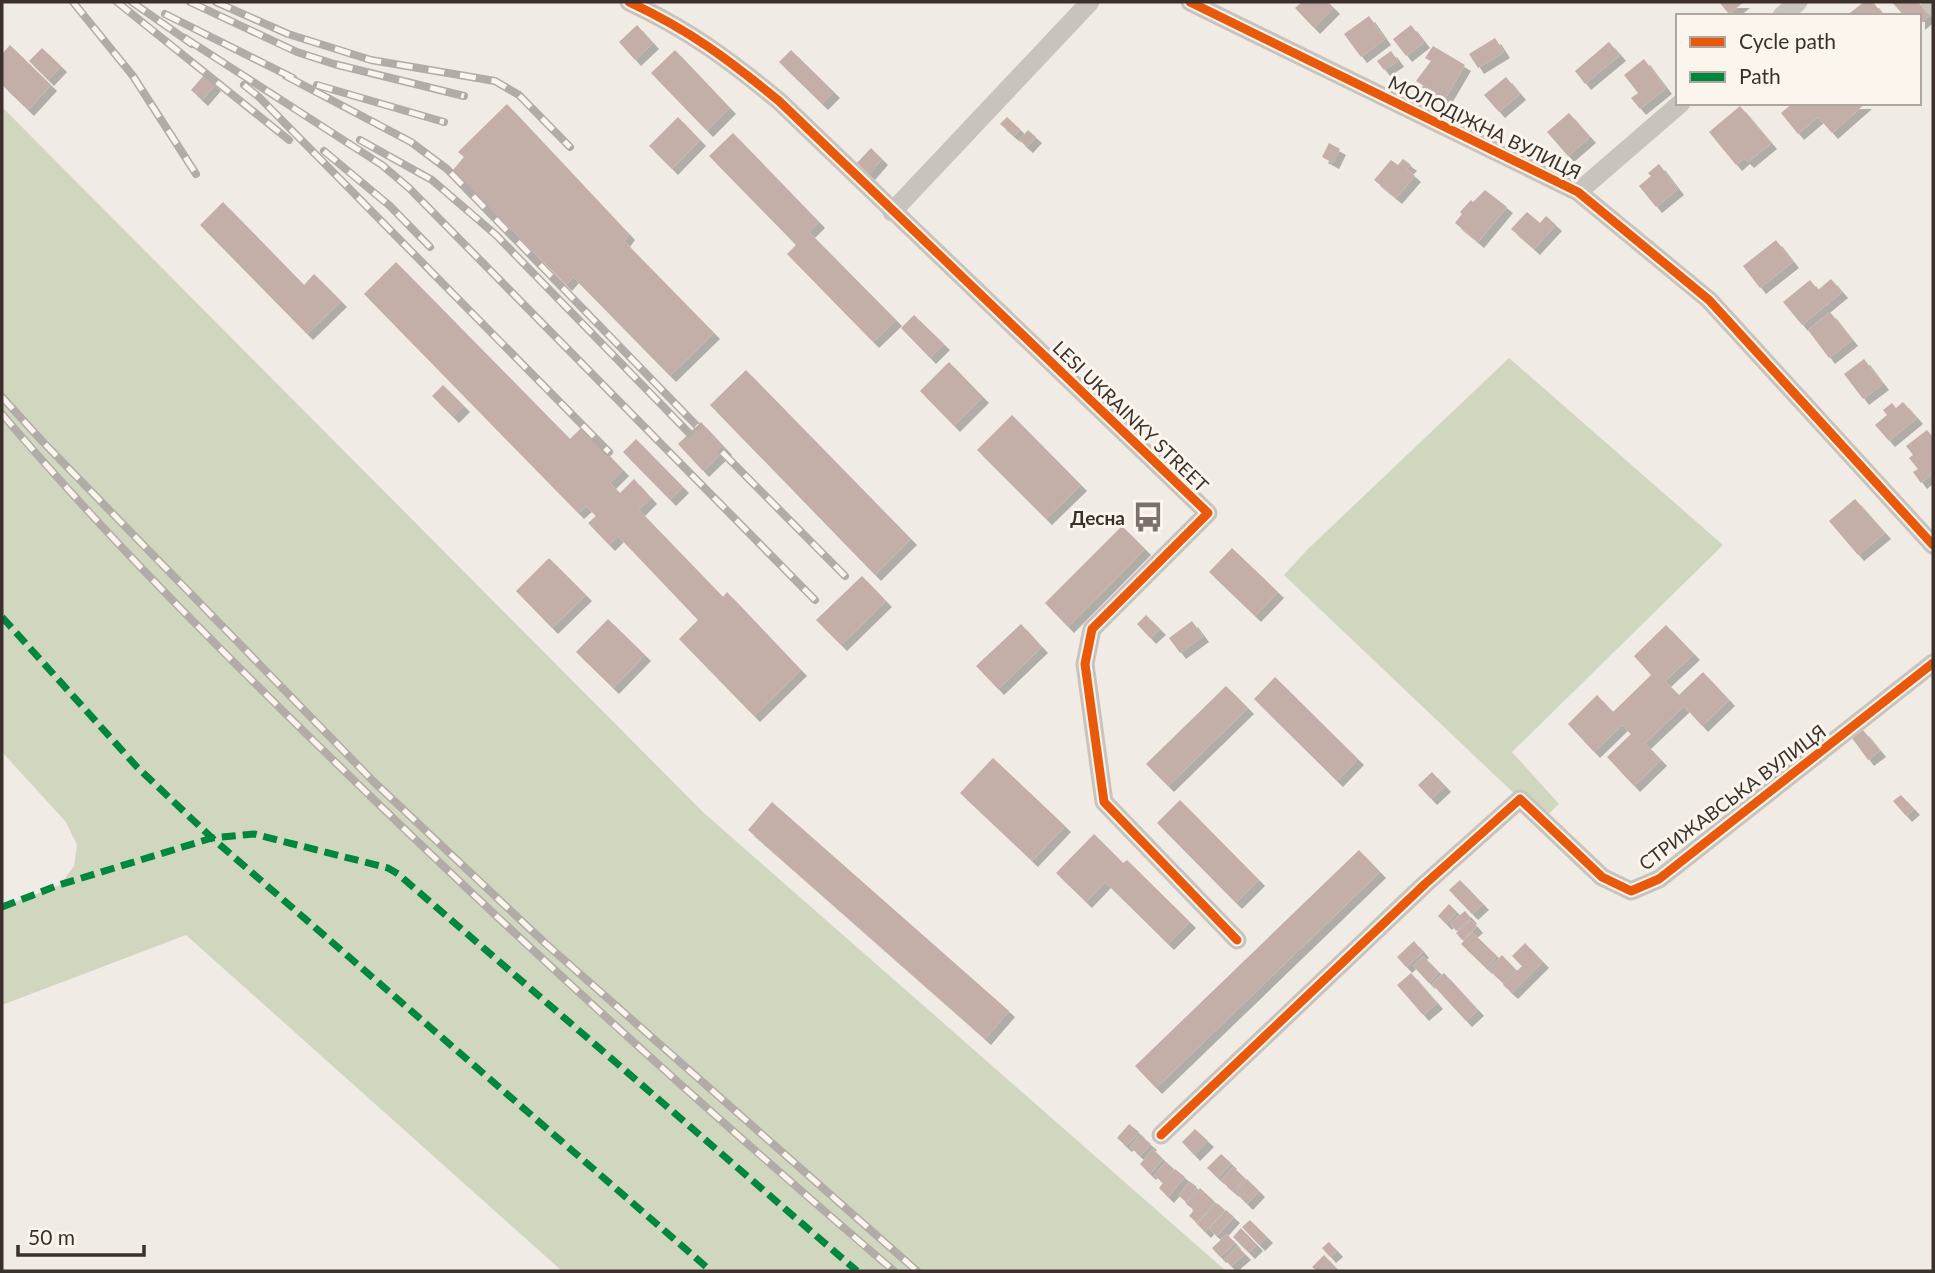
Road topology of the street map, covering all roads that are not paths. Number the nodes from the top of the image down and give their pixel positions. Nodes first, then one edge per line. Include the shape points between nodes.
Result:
1 (629, 2) edge
2 (1090, 2) edge
3 (1190, 2) edge
4 (1798, 2) edge
5 (1930, 2) edge
6 (1933, 6) edge
7 (1784, 14) edge
8 (1679, 105) edge
9 (1578, 192) junction
10 (892, 212) junction
11 (1933, 545) edge
12 (1933, 663) edge
13 (1237, 940) dead end
14 (1161, 1135) dead end

1 - 10 street, LESI UKRAINKY STREET via 687,31 741,70
2 - 10 street
3 - 9 street, МОЛОДІЖНА ВУЛИЦЯ
4 - 7 street
5 - 6 street
8 - 9 street
9 - 11 street, МОЛОДІЖНА ВУЛИЦЯ via 1709,300
10 - 13 street, LESI UKRAINKY STREET via 1208,513 1092,629 1085,664 1104,802
12 - 14 street, СТРИЖАВСЬКА ВУЛИЦЯ via 1659,879 1631,891 1602,877 1520,799

